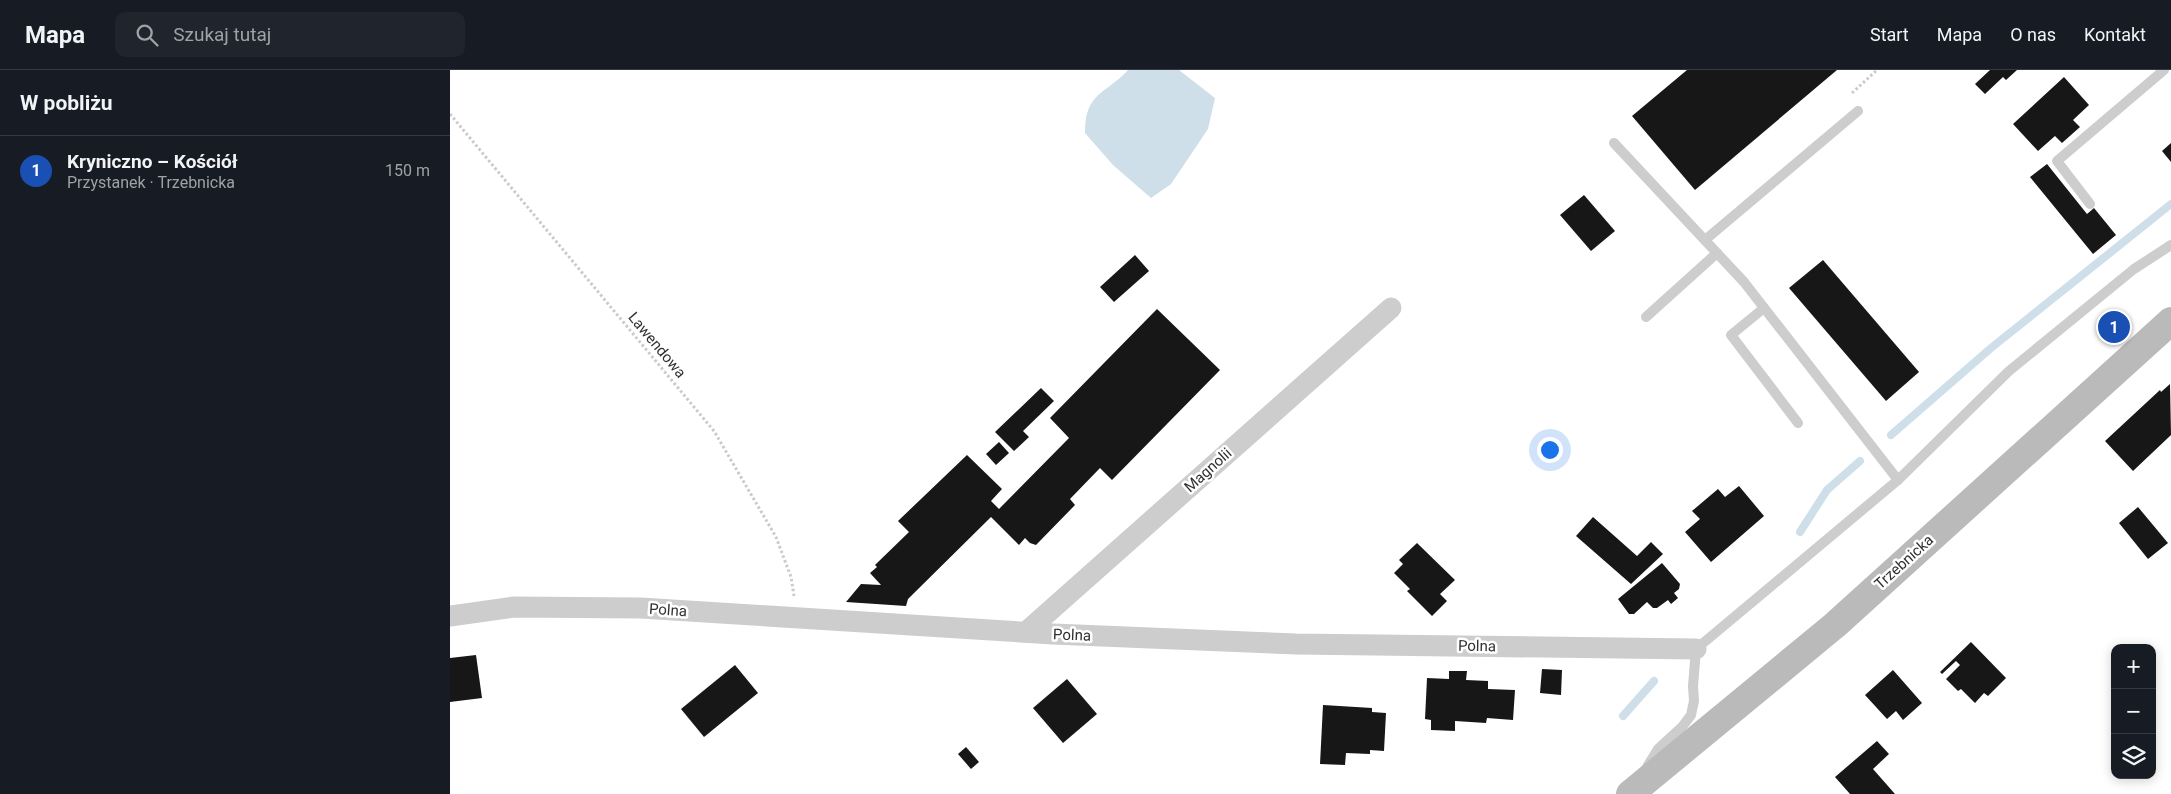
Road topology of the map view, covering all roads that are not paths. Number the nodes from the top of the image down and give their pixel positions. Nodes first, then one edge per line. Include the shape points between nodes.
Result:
1 (2164, 70) edge
2 (1858, 111) dead end
3 (1614, 143) dead end
4 (2090, 204) dead end
5 (1705, 240) junction
6 (2171, 245) edge
7 (1717, 253) junction
8 (1391, 308) dead end
9 (1764, 308) junction
10 (1646, 317) dead end
11 (2171, 321) edge
12 (1798, 424) dead end
13 (1898, 480) junction
14 (450, 616) edge
15 (1026, 632) junction
16 (1696, 649) junction
17 (1630, 794) edge

1 - 4 lane via 2057,161
2 - 5 lane
3 - 5 lane
5 - 7 lane
6 - 13 lane via 2134,269 2009,371
7 - 9 lane
7 - 10 lane
8 - 15 street, Magnolii
9 - 12 lane via 1731,335
9 - 13 lane
11 - 17 main road, Trzebnicka via 1835,625
13 - 16 lane
14 - 15 street, Polna via 514,607 641,608
15 - 16 street, Polna via 1296,644
16 - 17 lane via 1691,715 1658,749

